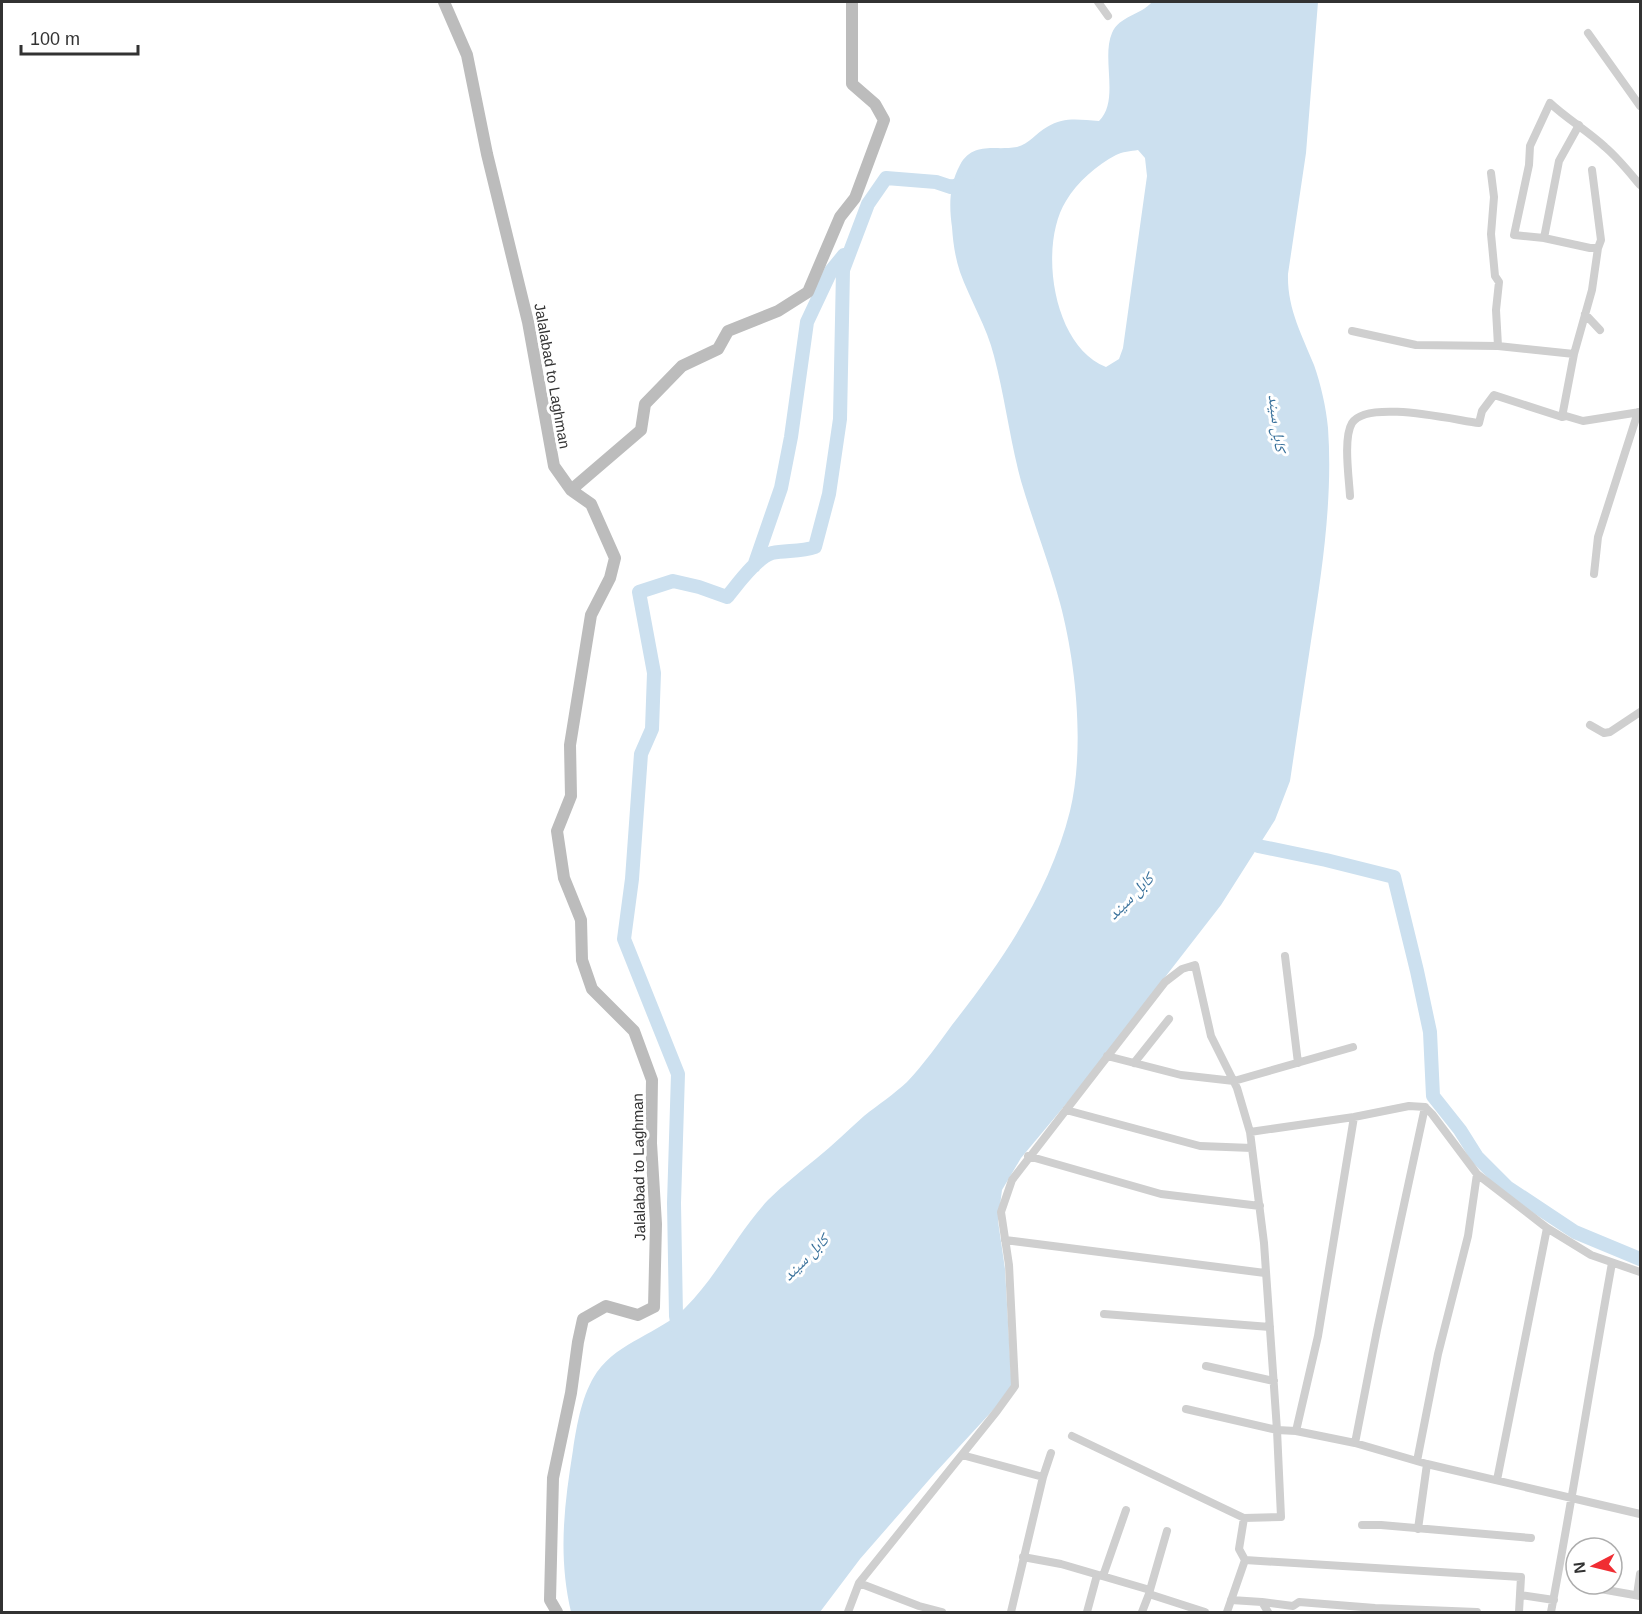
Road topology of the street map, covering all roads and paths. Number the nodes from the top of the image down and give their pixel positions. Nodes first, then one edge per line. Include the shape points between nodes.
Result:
1 (444, 2) edge
2 (852, 2) edge
3 (1098, 2) edge
4 (1108, 16) dead end
5 (1588, 33) dead end
6 (1641, 106) edge
7 (1579, 125) junction
8 (1592, 170) dead end
9 (1491, 173) dead end
10 (1641, 185) edge
11 (1544, 238) junction
12 (1598, 248) junction
13 (1585, 314) junction
14 (1600, 330) dead end
15 (1352, 332) dead end
16 (1498, 346) junction
17 (1574, 354) junction
18 (1639, 412) edge
19 (1562, 417) junction
20 (571, 490) junction
21 (1350, 496) dead end
22 (1594, 574) dead end
23 (1641, 712) edge
24 (1590, 725) dead end
25 (1285, 956) dead end
26 (1169, 1019) dead end
27 (1353, 1047) dead end
28 (1107, 1056) junction
29 (1134, 1063) junction
30 (1298, 1063) junction
31 (1234, 1081) junction
32 (1425, 1107) junction
33 (1066, 1110) junction
34 (1354, 1117) junction
35 (1250, 1132) junction
36 (1252, 1148) junction
37 (1029, 1156) junction
38 (1477, 1174) junction
39 (1260, 1206) junction
40 (1547, 1228) junction
41 (1005, 1240) junction
42 (1612, 1263) junction
43 (1641, 1272) edge
44 (1266, 1273) junction
45 (1104, 1314) dead end
46 (1270, 1327) junction
47 (1206, 1366) dead end
48 (1274, 1381) junction
49 (1186, 1409) dead end
50 (1277, 1430) junction
51 (1296, 1431) junction
52 (1072, 1436) dead end
53 (1355, 1443) junction
54 (1051, 1453) dead end
55 (962, 1455) junction
56 (1417, 1461) junction
57 (1427, 1464) junction
58 (1043, 1477) junction
59 (1497, 1479) junction
60 (1573, 1498) junction
61 (1126, 1510) dead end
62 (1641, 1514) edge
63 (1244, 1518) junction
64 (1362, 1525) dead end
65 (1418, 1529) junction
66 (1167, 1531) dead end
67 (1531, 1538) dead end
68 (1023, 1557) junction
69 (1245, 1560) junction
70 (1641, 1574) edge
71 (1100, 1576) junction
72 (859, 1583) junction
73 (1149, 1592) junction
74 (1624, 1593) edge
75 (1521, 1595) junction
76 (1639, 1595) edge
77 (1231, 1600) junction
78 (1554, 1600) junction
79 (1262, 1602) junction
80 (557, 1612) edge
81 (848, 1612) edge
82 (942, 1612) edge
83 (1011, 1612) edge
84 (1087, 1612) edge
85 (1142, 1612) edge
86 (1205, 1612) edge
87 (1227, 1612) edge
88 (1268, 1612) edge
89 (1477, 1612) edge
90 (1519, 1612) edge
91 (1551, 1612) edge

1 - 20 street, Jalalabad to Laghman via 467,55 528,322 554,466
2 - 20 street via 852,84 874,104 884,120 855,198 840,217 808,292 778,311 728,331 718,349 682,366 645,404 641,430
3 - 4 street
5 - 6 street
7 - 10 street
7 - 11 street via 1559,161
7 - 11 street via 1550,103 1530,147 1514,235
8 - 12 street via 1601,240
9 - 16 street via 1491,234 1499,282
11 - 12 street
12 - 13 street
13 - 14 street
13 - 17 street
15 - 16 street via 1416,345
16 - 17 street
17 - 19 street
18 - 19 street via 1583,421
18 - 22 street via 1598,537
19 - 21 street via 1494,395 1482,411 1479,423 1410,413 1358,416 1348,435
20 - 80 street, Jalalabad to Laghman via 591,504 615,558 610,578 591,615 570,745 571,796 557,831 564,878 581,920 582,960 592,989 634,1031 652,1080 656,1224 654,1307 638,1315 606,1306 583,1319 553,1478 550,1600
23 - 24 street via 1610,732
25 - 30 street
26 - 29 street
27 - 30 street
28 - 29 street
28 - 31 street via 1165,982 1195,965 1211,1036
28 - 33 street
29 - 31 street via 1181,1076
30 - 31 street
31 - 35 street
32 - 34 street via 1409,1106
32 - 38 street
32 - 53 street
33 - 36 street via 1200,1146
33 - 37 street
34 - 35 street
34 - 51 street via 1318,1336
35 - 36 street
36 - 39 street
37 - 39 street via 1161,1194
37 - 41 street via 1012,1180 1001,1212
38 - 40 street
38 - 56 street via 1468,1236 1438,1354
39 - 44 street
40 - 42 street
40 - 59 street
41 - 44 street
41 - 55 street via 1015,1386
42 - 43 street
42 - 60 street
44 - 46 street
45 - 46 street
46 - 48 street
47 - 48 street
48 - 50 street
49 - 50 street
50 - 51 street
50 - 63 street via 1281,1517
51 - 53 street
52 - 63 street
53 - 56 street
54 - 58 street
55 - 58 street
55 - 72 street
56 - 57 street
57 - 59 street
57 - 65 street
58 - 68 street
59 - 60 street
60 - 62 street
60 - 78 street
61 - 71 street
63 - 69 street via 1239,1549
64 - 65 street
65 - 67 street
66 - 73 street
68 - 71 street
68 - 83 street
69 - 75 street via 1521,1577
69 - 77 street
70 - 76 street
71 - 73 street
71 - 84 street
72 - 81 street
72 - 82 street
73 - 85 street
73 - 86 street
74 - 76 street
75 - 78 street
75 - 90 street
77 - 79 street
77 - 87 street
78 - 91 street
79 - 88 street
79 - 89 street

